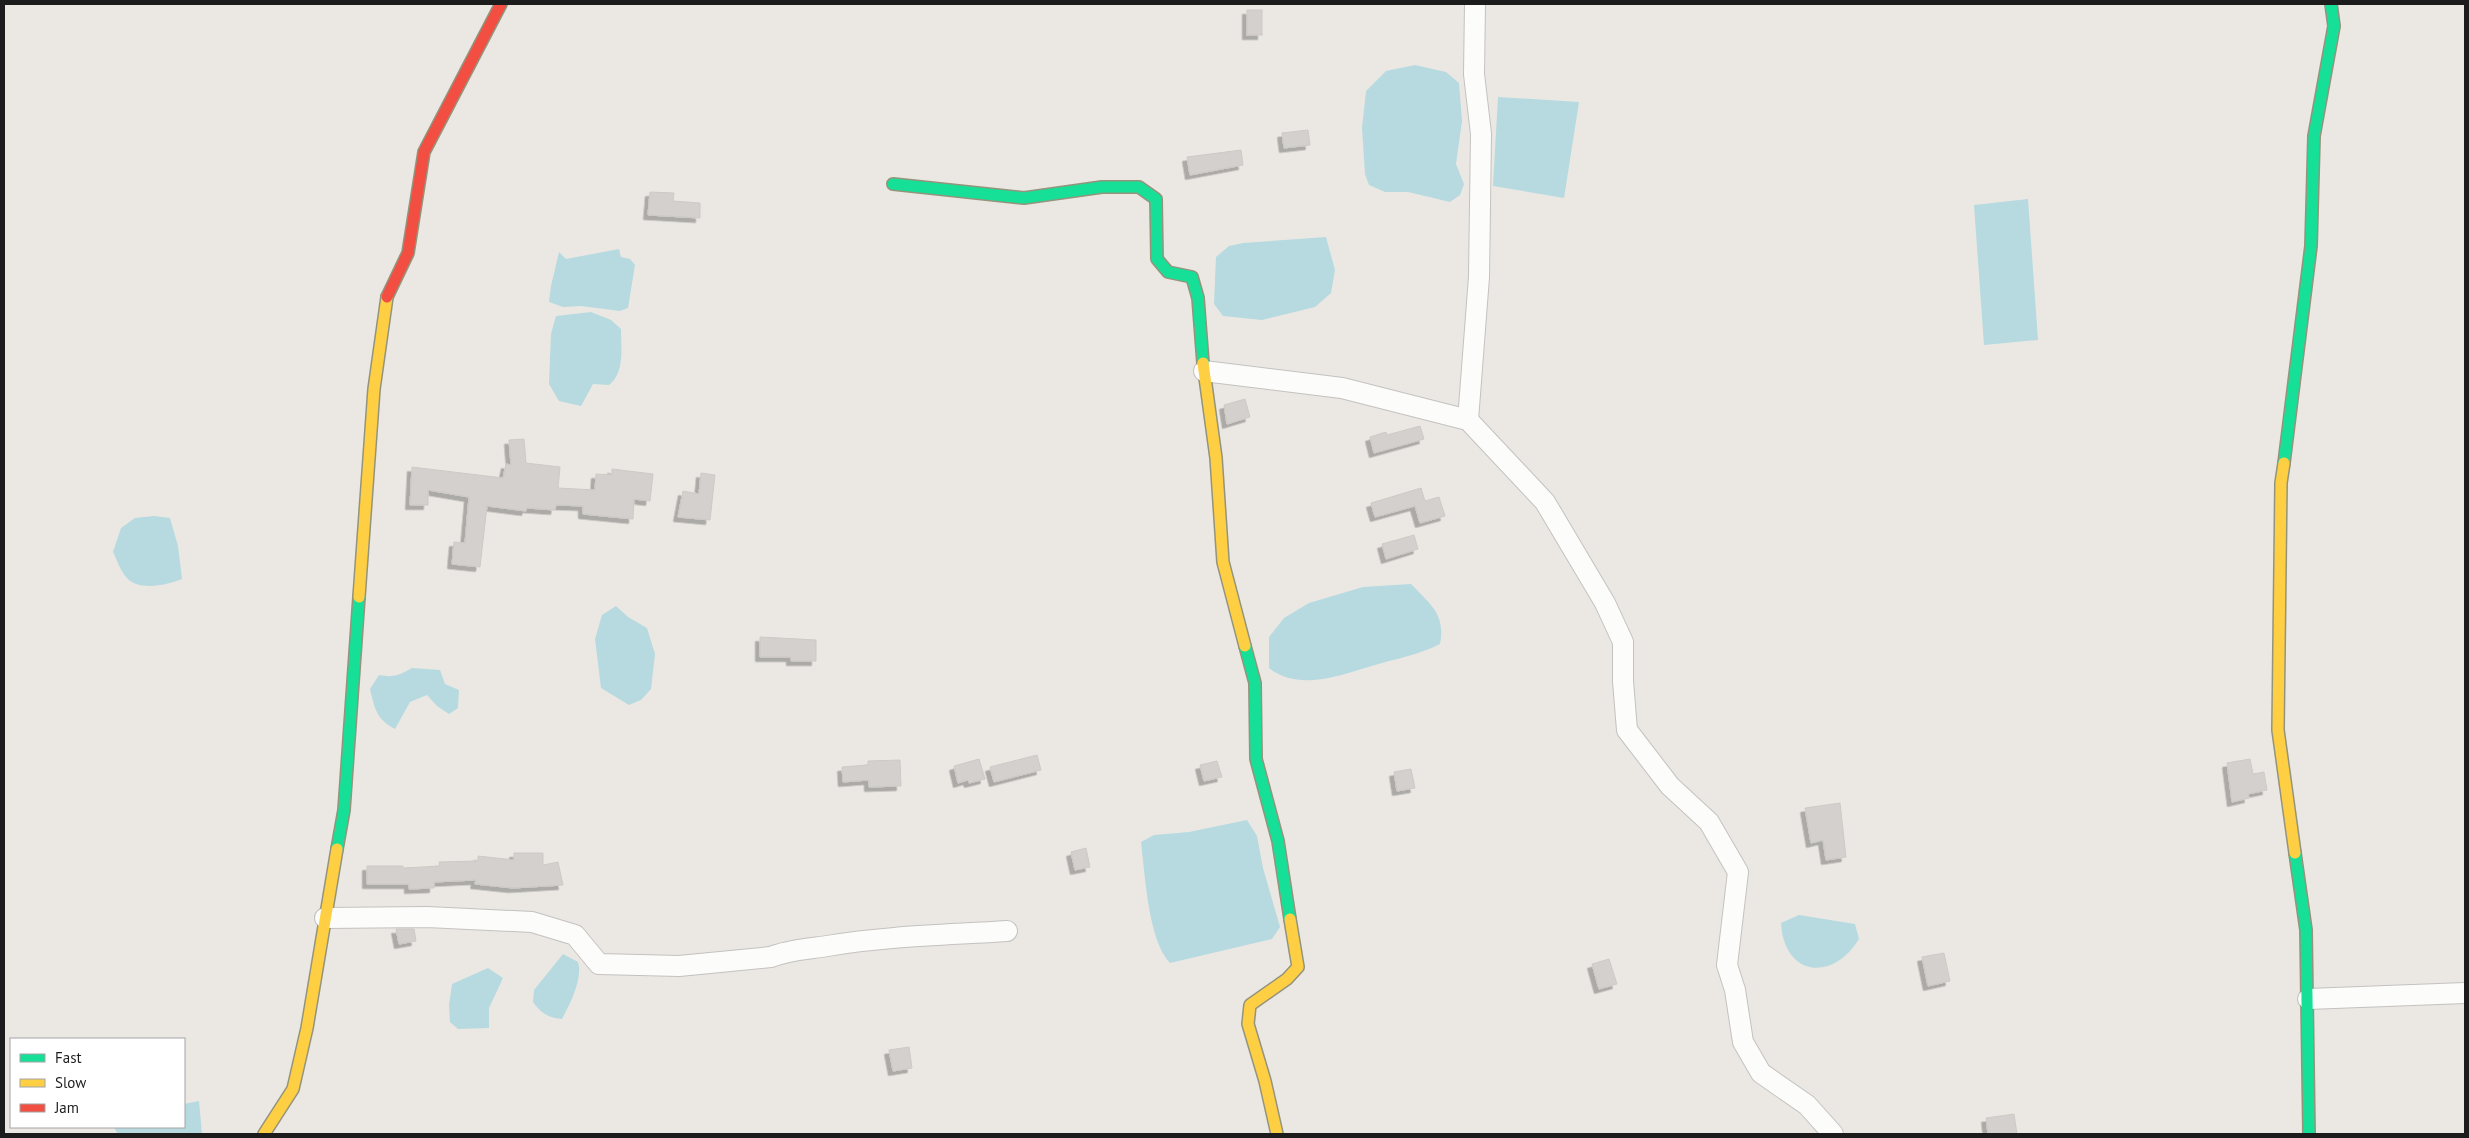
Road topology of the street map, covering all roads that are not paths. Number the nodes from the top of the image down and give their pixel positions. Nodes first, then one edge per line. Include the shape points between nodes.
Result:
1 (501, 4) edge
2 (1475, 4) edge
3 (2331, 4) edge
4 (893, 184) dead end
5 (1204, 371) junction
6 (1468, 420) junction
7 (325, 918) junction
8 (1007, 931) dead end
9 (2465, 992) edge
10 (2308, 999) junction
11 (264, 1134) edge
12 (1277, 1134) edge
13 (1833, 1134) edge
14 (2309, 1134) edge

1 - 7 street via 424,152 408,253 387,294 374,389 344,810
2 - 6 street via 1474,74 1481,134 1479,277
3 - 10 street via 2334,26 2314,136 2311,246 2280,483 2278,730 2306,930
4 - 5 street via 1024,198 1102,187 1140,187 1156,199 1157,259 1168,272 1192,277 1198,298
5 - 6 street via 1342,388
5 - 12 street via 1216,458 1223,562 1255,682 1256,759 1278,840 1298,968 1286,982 1250,1005 1248,1024
6 - 13 street via 1545,502 1605,603 1623,642 1628,730 1670,786 1709,822 1738,872 1727,965 1735,990 1743,1042 1761,1073 1807,1104
7 - 8 street via 427,916 532,922 575,935 599,964 679,966 770,957 866,940
7 - 11 street via 307,1028 293,1089
9 - 10 street
10 - 14 street

